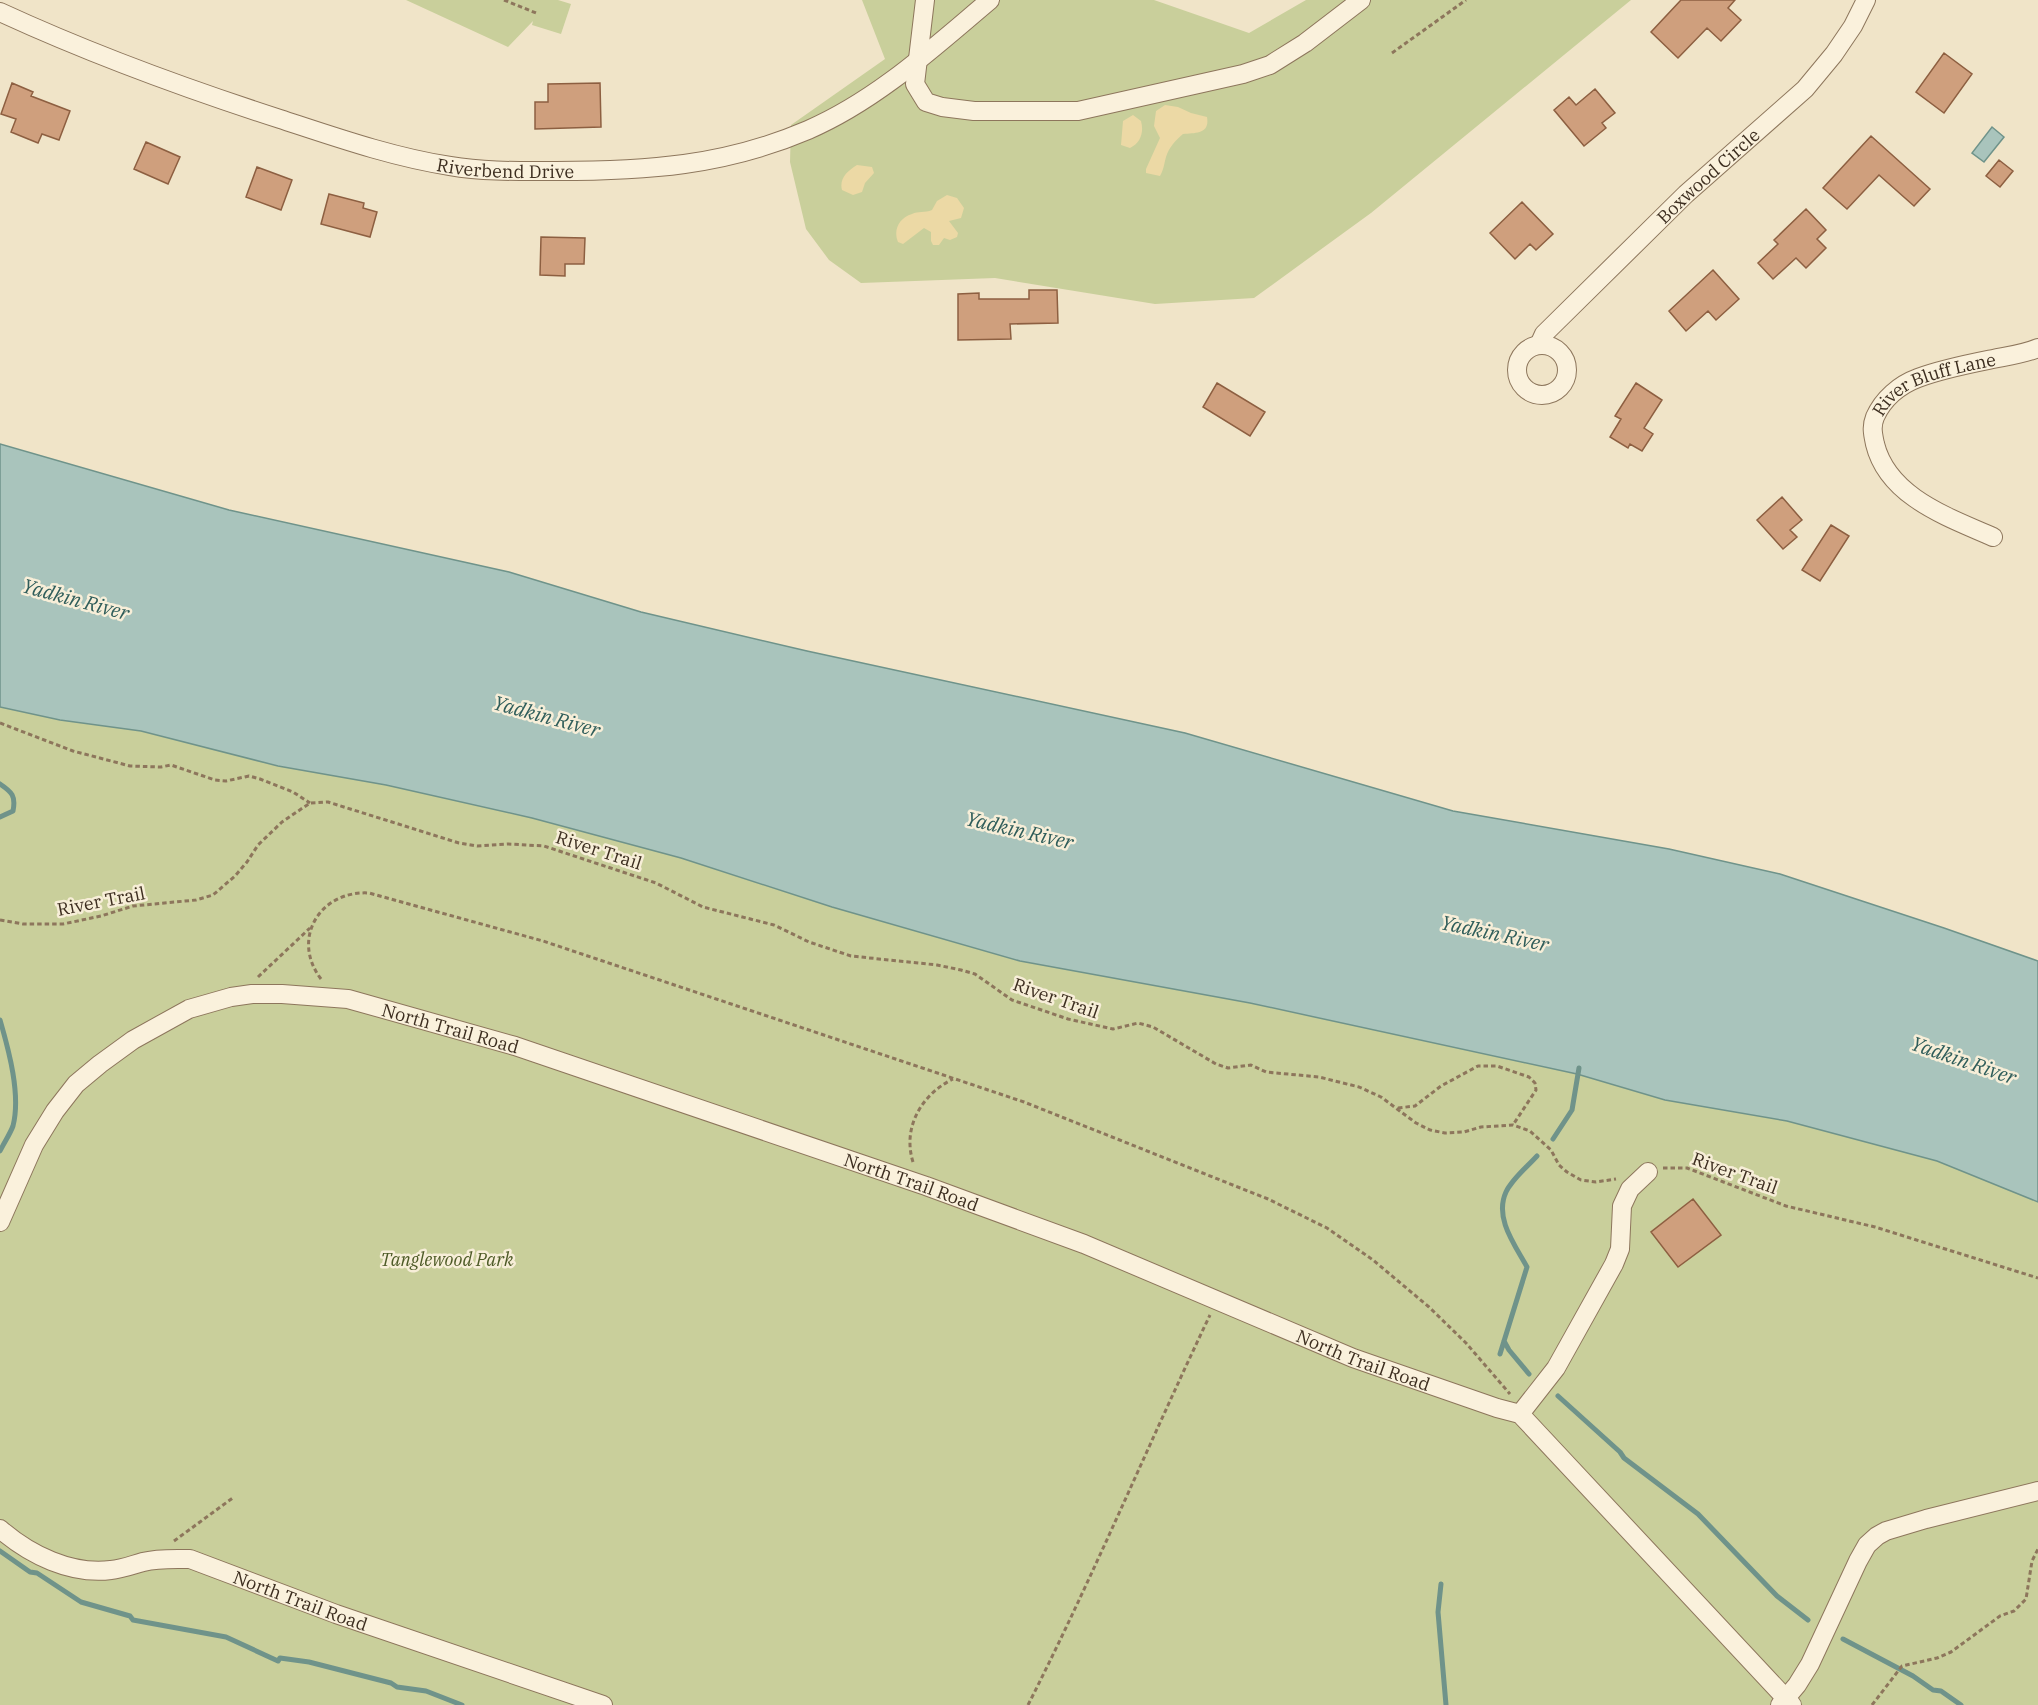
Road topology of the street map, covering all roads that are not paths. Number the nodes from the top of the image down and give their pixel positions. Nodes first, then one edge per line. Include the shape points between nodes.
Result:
1 (925, 0) edge
2 (990, 0) edge
3 (1361, 0) edge
4 (1866, 0) edge
5 (0, 12) edge
6 (917, 62) junction
7 (1539, 345) dead end
8 (2038, 348) edge
9 (1993, 537) dead end
10 (1648, 1172) road end
11 (0, 1222) edge
12 (1520, 1414) junction
13 (2038, 1491) edge
14 (0, 1529) edge
15 (1786, 1702) edge
16 (603, 1705) edge

1 - 6 street
2 - 6 street, Riverbend Drive
3 - 6 street via 1270,65 1203,85 1078,111 974,111 942,107 926,102 915,84
4 - 7 street, Boxwood Circle via 1834,54 1804,89 1686,194 1544,334
5 - 6 street, Riverbend Drive via 130,68 333,136 414,159 485,170 624,170 717,159 782,140 832,118
8 - 9 street, River Bluff Lane via 1912,381 1886,400 1873,423 1878,455 1895,483 1950,518
10 - 12 street via 1630,1189 1622,1206 1620,1249 1614,1264 1556,1368
11 - 12 street, North Trail Road via 34,1145 55,1111 76,1084 133,1040 189,1009 231,997 282,994 348,999 515,1046 926,1186 1084,1244 1353,1358
12 - 15 street
13 - 15 street via 1926,1519 1877,1536 1858,1561 1810,1664
14 - 16 street, North Trail Road via 44,1558 89,1571 189,1559

